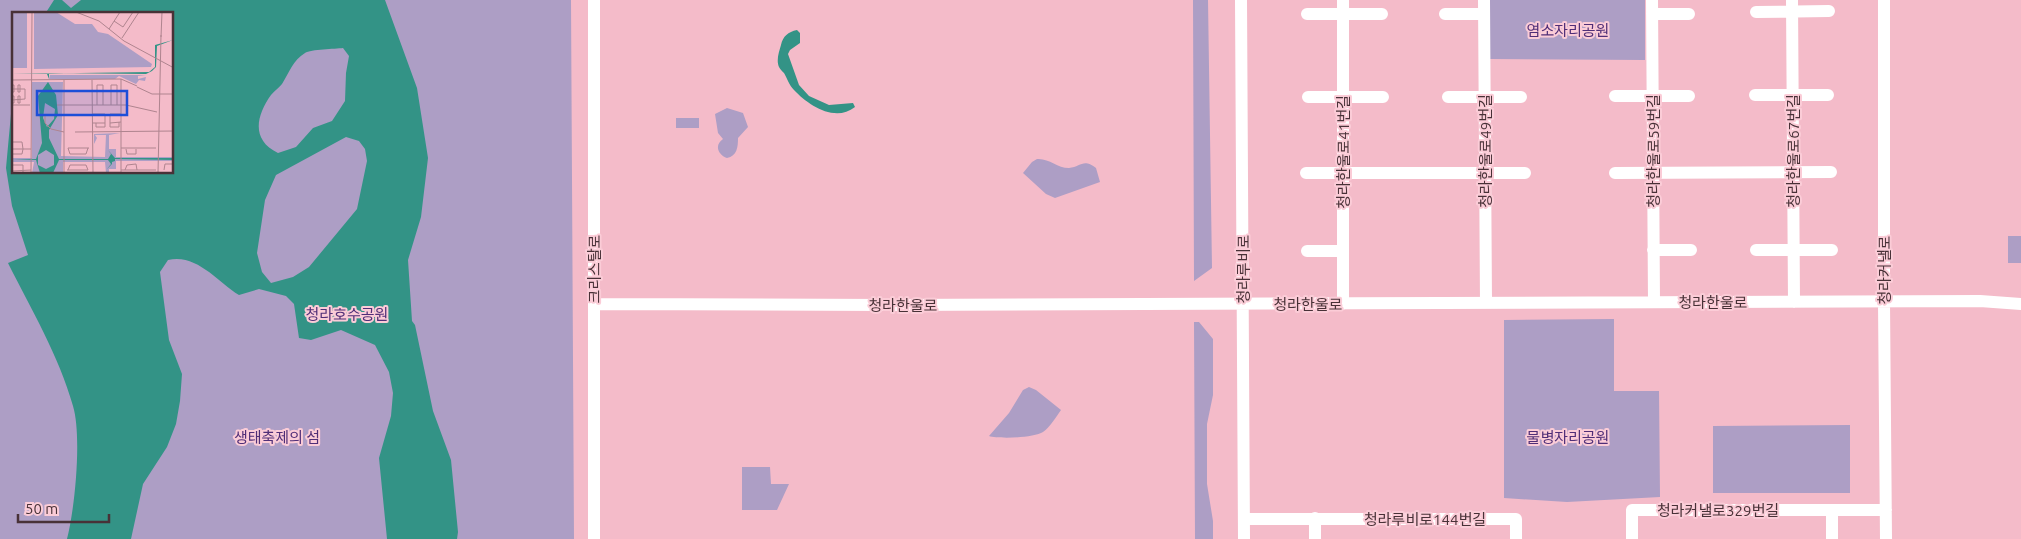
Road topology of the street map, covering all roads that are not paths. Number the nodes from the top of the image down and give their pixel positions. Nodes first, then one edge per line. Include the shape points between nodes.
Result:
1 (594, 0) edge
2 (1241, 0) edge
3 (1343, 0) edge
4 (1484, 0) edge
5 (1652, 0) edge
6 (1884, 0) edge
7 (1792, 6) edge
8 (1829, 11) dead end
9 (1756, 12) dead end
10 (1307, 14) dead end
11 (1343, 14) junction
12 (1382, 14) dead end
13 (1445, 14) dead end
14 (1484, 14) junction
15 (1652, 14) junction
16 (1689, 14) dead end
17 (1792, 94) junction
18 (1755, 95) dead end
19 (1828, 95) dead end
20 (1615, 96) dead end
21 (1653, 96) junction
22 (1689, 96) dead end
23 (1308, 97) dead end
24 (1343, 97) junction
25 (1382, 97) dead end
26 (1448, 97) dead end
27 (1485, 97) junction
28 (1521, 97) dead end
29 (1485, 172) junction
30 (1525, 172) dead end
31 (1793, 172) junction
32 (1831, 172) dead end
33 (1306, 173) dead end
34 (1343, 173) junction
35 (1615, 173) dead end
36 (1653, 173) junction
37 (1654, 250) junction
38 (1691, 250) dead end
39 (1756, 250) dead end
40 (1793, 250) junction
41 (1832, 250) dead end
42 (1308, 251) dead end
43 (1344, 251) junction
44 (1654, 302) junction
45 (1794, 302) junction
46 (1884, 302) junction
47 (1486, 303) junction
48 (595, 304) junction
49 (1244, 304) junction
50 (1344, 304) junction
51 (2021, 304) edge
52 (1832, 510) junction
53 (1886, 510) junction
54 (1315, 518) junction
55 (1244, 519) junction
56 (594, 539) edge
57 (1244, 539) edge
58 (1315, 539) edge
59 (1516, 539) edge
60 (1632, 539) edge
61 (1832, 539) edge
62 (1886, 539) edge

1 - 48 street, 크리스탈로
2 - 49 street, 청라루비로
3 - 11 street, 청라한울로41번길
4 - 14 street, 청라한울로49번길
5 - 15 street, 청라한울로59번길
6 - 46 street, 청라커낼로
7 - 8 street
7 - 9 street
7 - 17 street, 청라한울로67번길
10 - 11 street
11 - 12 street
11 - 24 street, 청라한울로41번길
13 - 14 street
14 - 27 street, 청라한울로49번길
15 - 16 street
15 - 21 street, 청라한울로59번길
17 - 18 street
17 - 19 street
17 - 31 street, 청라한울로67번길
20 - 21 street
21 - 22 street
21 - 36 street, 청라한울로59번길
23 - 24 street
24 - 25 street
24 - 34 street, 청라한울로41번길
26 - 27 street
27 - 28 street
27 - 29 street, 청라한울로49번길
29 - 30 street
29 - 34 street
29 - 47 street, 청라한울로49번길
31 - 32 street
31 - 36 street
31 - 40 street, 청라한울로67번길
33 - 34 street
34 - 43 street, 청라한울로41번길
35 - 36 street
36 - 37 street, 청라한울로59번길
37 - 38 street
37 - 44 street, 청라한울로59번길
39 - 40 street
40 - 41 street
40 - 45 street, 청라한울로67번길
42 - 43 street
43 - 50 street, 청라한울로41번길
44 - 45 street, 청라한울로
44 - 47 street, 청라한울로
45 - 46 street, 청라한울로
46 - 51 street, 청라한울로
46 - 53 street, 청라커낼로
47 - 50 street, 청라한울로
48 - 49 street, 청라한울로
48 - 56 street, 크리스탈로
49 - 50 street, 청라한울로
49 - 55 street, 청라루비로
52 - 53 street, 청라커낼로329번길
52 - 60 street, 청라커낼로329번길 via 1632,510
52 - 61 street
53 - 62 street, 청라커낼로
54 - 55 street, 청라루비로144번길
54 - 58 street
54 - 59 street, 청라루비로144번길 via 1516,519
55 - 57 street, 청라루비로

